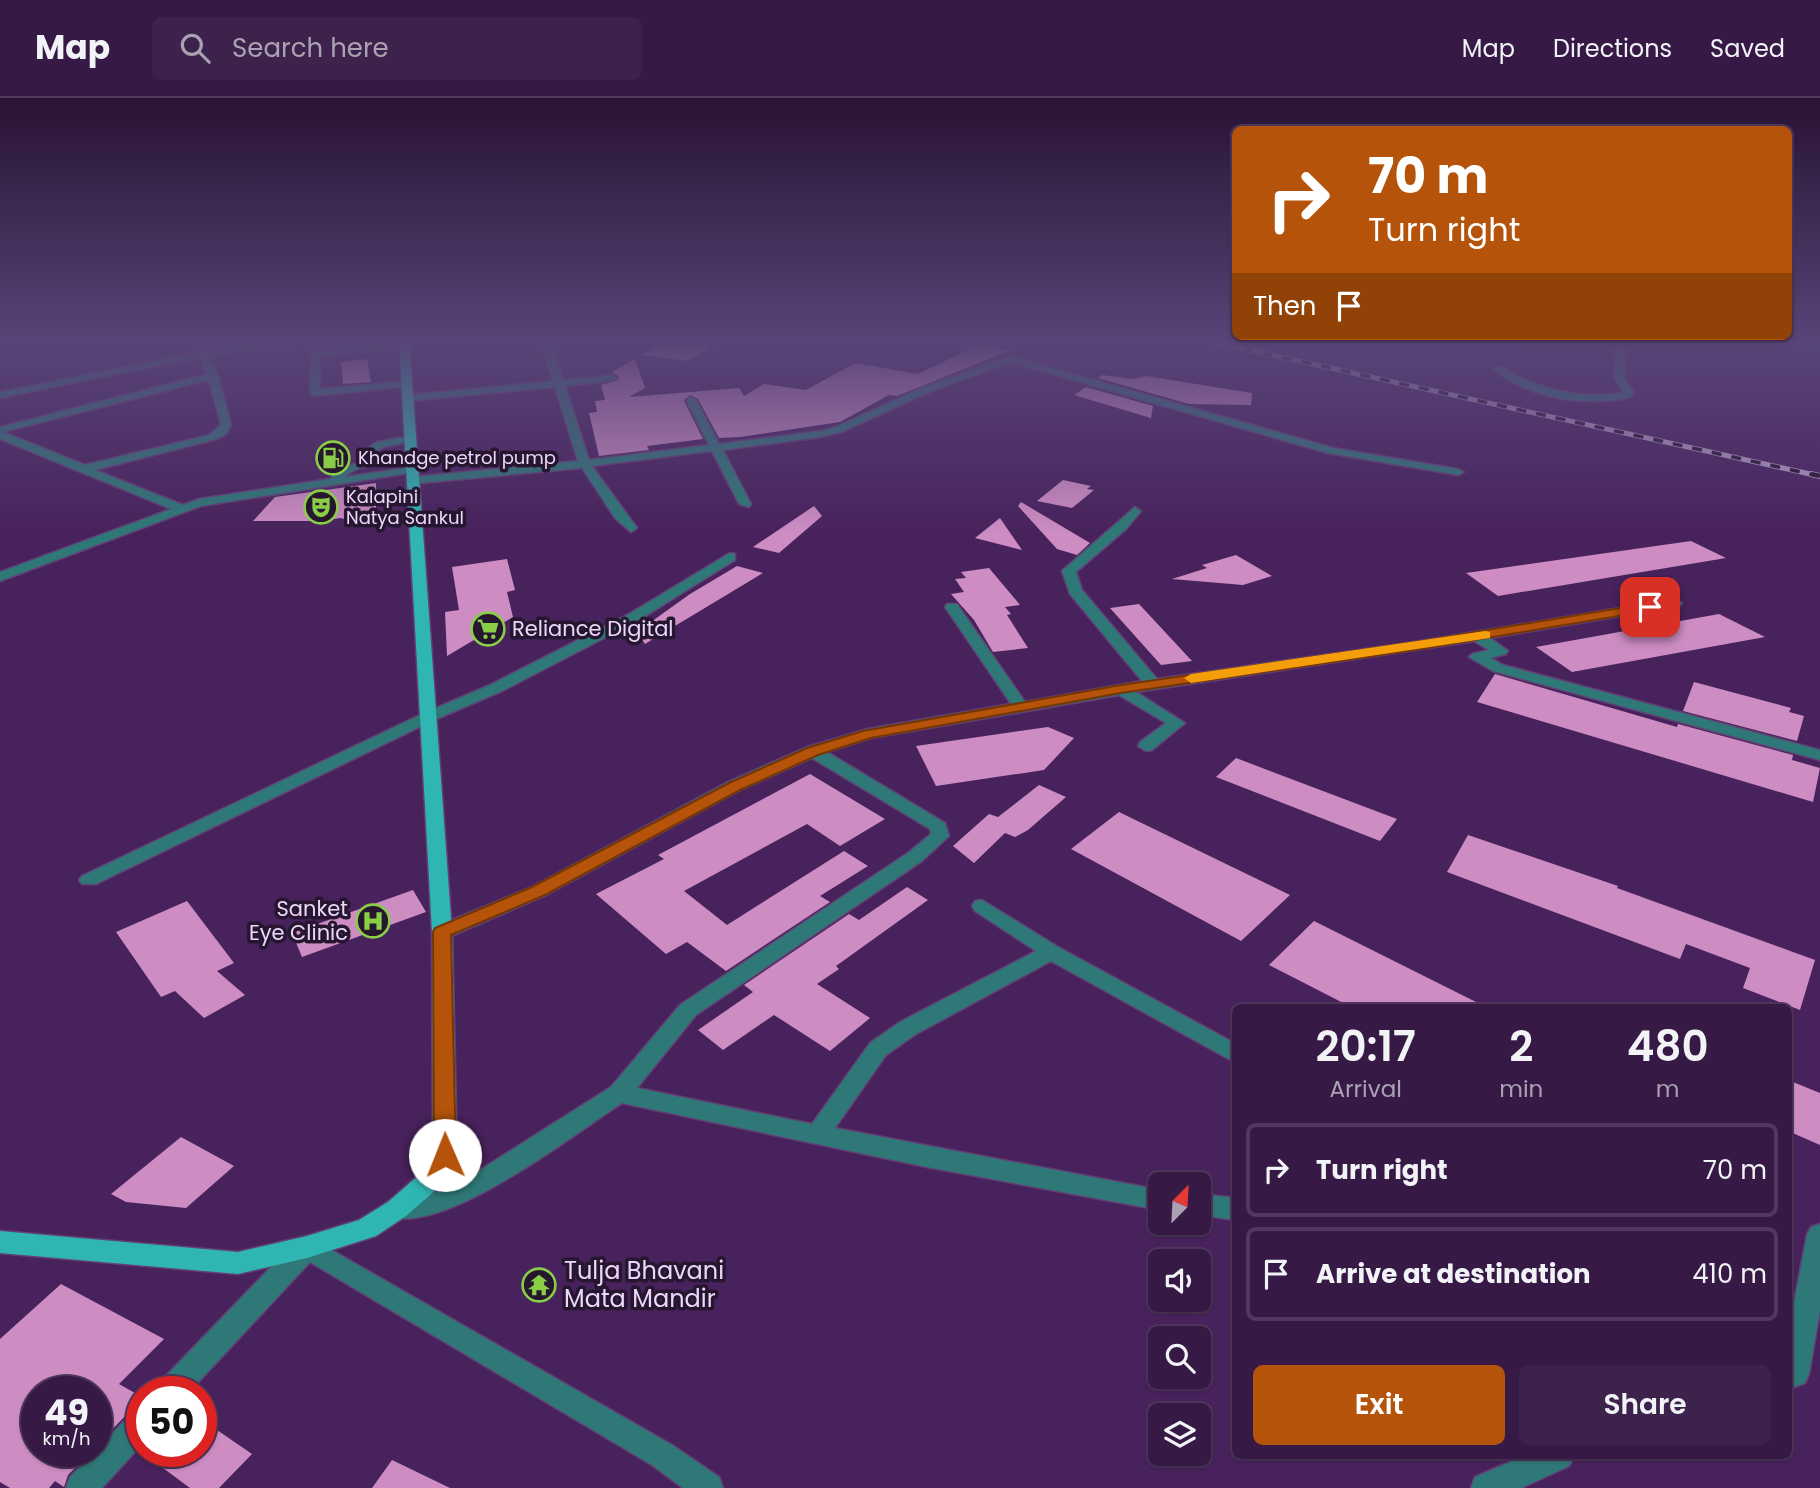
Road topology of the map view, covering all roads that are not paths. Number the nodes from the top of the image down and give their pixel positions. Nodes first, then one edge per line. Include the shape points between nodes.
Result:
1 (103, 405) edge
2 (221, 405) edge
3 (408, 405) edge
4 (566, 405) edge
5 (693, 405) edge
6 (893, 405) edge
7 (1171, 405) edge
8 (0, 432) edge
9 (715, 447) junction
10 (378, 461) junction
11 (412, 463) junction
12 (585, 464) junction
13 (88, 468) junction
14 (1458, 472) dead end
15 (335, 482) junction
16 (745, 504) dead end
17 (182, 509) junction
18 (1135, 511) dead end
19 (631, 528) dead end
20 (730, 556) dead end
21 (3, 574) edge
22 (1675, 603) dead end
23 (952, 607) dead end
24 (1478, 636) junction
25 (1153, 684) junction
26 (1121, 689) junction
27 (1020, 706) junction
28 (428, 717) junction
29 (1146, 746) dead end
30 (813, 751) junction
31 (1820, 755) edge
32 (89, 880) dead end
33 (982, 906) dead end
34 (442, 932) junction
35 (1051, 952) junction
36 (1232, 1053) edge
37 (619, 1093) junction
38 (817, 1135) junction
39 (1148, 1199) edge
40 (1211, 1206) edge
41 (397, 1209) junction
42 (1232, 1209) edge
43 (1820, 1235) edge
44 (0, 1242) edge
45 (307, 1247) junction
46 (1792, 1375) edge
47 (186, 1376) edge
48 (126, 1440) edge
49 (1552, 1459) edge
50 (81, 1488) edge
51 (708, 1488) edge
52 (1486, 1488) edge

1 - 8 street
2 - 13 street via 226,425 213,437
3 - 11 main road
4 - 12 street
5 - 9 street
6 - 9 street via 821,434
7 - 14 street via 1332,451
8 - 13 street
9 - 12 street
9 - 16 street
10 - 11 street
10 - 11 street via 373,447
10 - 15 street via 345,470
11 - 12 street
11 - 15 street
11 - 28 main road
12 - 19 street
13 - 17 street
15 - 17 street
17 - 21 street
18 - 25 street via 1069,571 1074,591
20 - 28 street via 634,617 496,688
22 - 24 street
23 - 27 street
24 - 25 street
24 - 31 street via 1501,651 1477,657 1498,668
25 - 26 street
26 - 27 street
26 - 29 street via 1178,723
27 - 30 street via 869,734
28 - 32 street
28 - 34 main road
30 - 34 street via 734,786 539,891
30 - 37 street via 939,827 940,836 688,1010
33 - 35 street
34 - 41 main road via 445,1155 429,1181
35 - 36 street
35 - 38 street via 908,1028 878,1049
37 - 38 street
37 - 41 street via 467,1192
38 - 39 street
40 - 42 street
41 - 45 main road via 367,1228
43 - 46 street
44 - 45 main road via 238,1264
45 - 47 street
45 - 51 street via 662,1455
48 - 50 street
49 - 52 street

